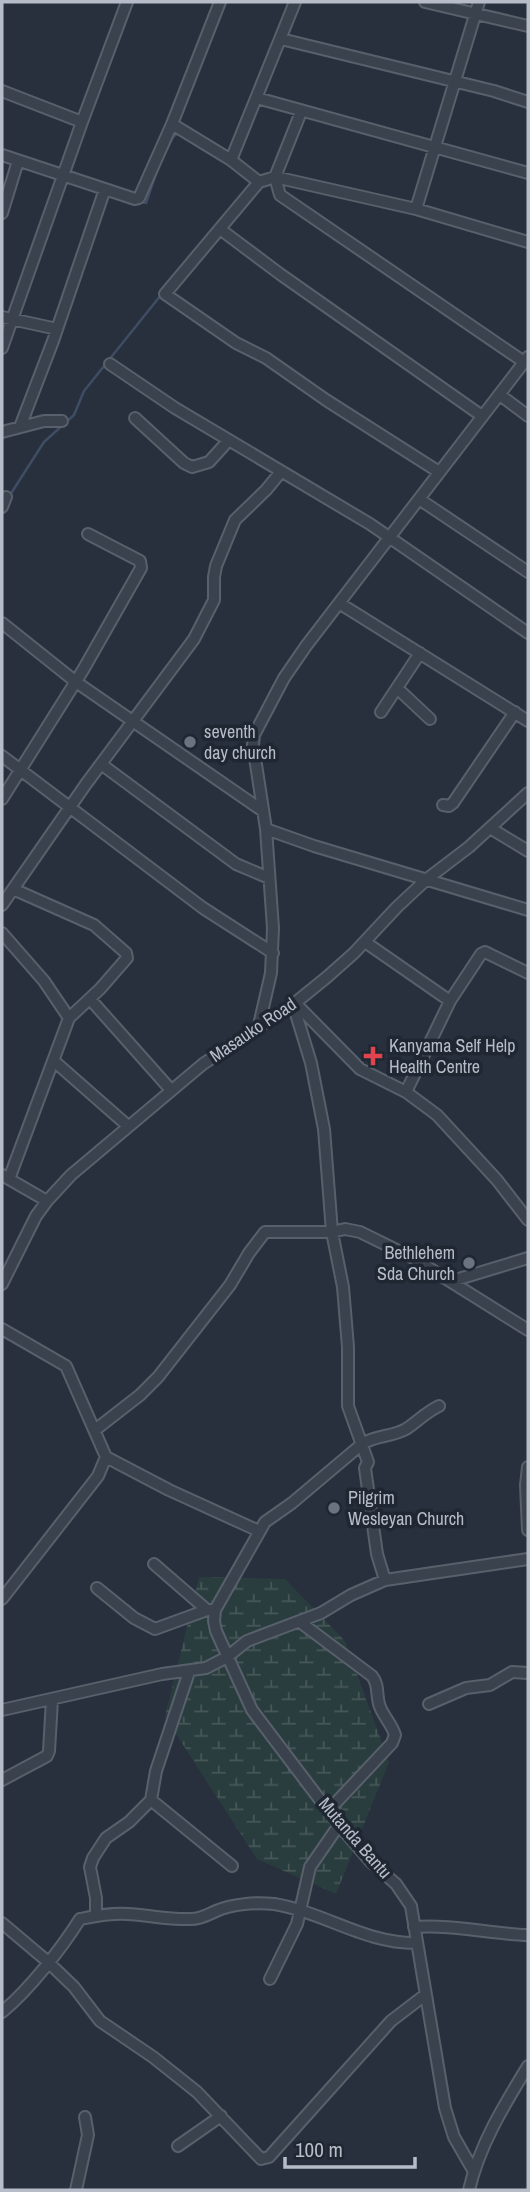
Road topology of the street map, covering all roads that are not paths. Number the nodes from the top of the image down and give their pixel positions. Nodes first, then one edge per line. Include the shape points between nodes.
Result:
1 (127, 2) edge
2 (220, 2) edge
3 (295, 2) edge
4 (425, 2) edge
5 (477, 7) edge
6 (528, 26) edge
7 (281, 39) junction
8 (453, 82) junction
9 (2, 91) edge
10 (257, 98) junction
11 (528, 102) edge
12 (301, 111) junction
13 (82, 122) junction
14 (172, 124) junction
15 (435, 146) junction
16 (2, 155) edge
17 (231, 160) junction
18 (18, 161) junction
19 (528, 173) edge
20 (63, 176) junction
21 (275, 177) junction
22 (259, 182) junction
23 (105, 189) junction
24 (416, 209) junction
25 (2, 213) edge
26 (220, 229) junction
27 (528, 242) edge
28 (6, 319) edge
29 (57, 329) junction
30 (2, 348) edge
31 (526, 360) edge
32 (110, 364) dead end
33 (500, 395) junction
34 (482, 416) junction
35 (528, 416) edge
36 (135, 418) dead end
37 (62, 421) dead end
38 (20, 427) junction
39 (2, 432) edge
40 (228, 441) junction
41 (280, 472) junction
42 (439, 472) junction
43 (419, 499) junction
44 (88, 534) dead end
45 (389, 538) junction
46 (528, 572) edge
47 (339, 603) junction
48 (2, 623) edge
49 (528, 633) edge
50 (420, 653) junction
51 (76, 682) junction
52 (397, 688) junction
53 (381, 712) dead end
54 (515, 712) junction
55 (430, 719) dead end
56 (528, 721) edge
57 (134, 722) junction
58 (2, 756) edge
59 (101, 764) junction
60 (20, 769) junction
61 (528, 793) edge
62 (2, 800) edge
63 (443, 805) dead end
64 (70, 807) junction
65 (263, 811) junction
66 (490, 828) junction
67 (265, 829) junction
68 (528, 851) edge
69 (269, 878) junction
70 (427, 879) junction
71 (13, 889) junction
72 (2, 905) edge
73 (528, 910) edge
74 (2, 933) edge
75 (365, 942) junction
76 (273, 953) junction
77 (528, 973) edge
78 (90, 999) junction
79 (450, 1001) junction
80 (294, 1003) junction
81 (69, 1018) junction
82 (259, 1025) junction
83 (54, 1061) junction
84 (171, 1090) junction
85 (406, 1092) junction
86 (128, 1126) junction
87 (6, 1177) edge
88 (47, 1200) junction
89 (528, 1214) edge
90 (332, 1232) junction
91 (528, 1258) edge
92 (452, 1281) junction
93 (2, 1284) edge
94 (2, 1329) edge
95 (528, 1330) edge
96 (439, 1406) dead end
97 (95, 1430) junction
98 (362, 1444) junction
99 (106, 1457) junction
100 (528, 1467) edge
101 (528, 1500) edge
102 (528, 1530) edge
103 (259, 1531) junction
104 (528, 1559) edge
105 (154, 1564) dead end
106 (385, 1580) junction
107 (97, 1588) dead end
108 (2, 1599) edge
109 (211, 1610) junction
110 (300, 1622) junction
111 (227, 1657) junction
112 (190, 1672) junction
113 (528, 1673) edge
114 (52, 1700) junction
115 (429, 1704) dead end
116 (2, 1710) edge
117 (2, 1780) edge
118 (151, 1800) junction
119 (329, 1810) junction
120 (340, 1825) junction
121 (232, 1866) dead end
122 (300, 1912) junction
123 (96, 1915) junction
124 (2, 1923) edge
125 (414, 1927) junction
126 (528, 1935) edge
127 (417, 1943) junction
128 (47, 1961) junction
129 (270, 1979) dead end
130 (425, 1996) junction
131 (2, 2012) edge
132 (528, 2066) edge
133 (220, 2116) junction
134 (85, 2117) dead end
135 (178, 2146) dead end
136 (473, 2170) junction
137 (76, 2190) edge
138 (469, 2190) edge

1 - 13 street
2 - 14 street
3 - 7 street
4 - 5 street
5 - 6 street
5 - 8 street
7 - 8 street
7 - 10 street
8 - 11 street
8 - 15 street
9 - 13 street
10 - 12 street
10 - 17 street
12 - 15 street
12 - 21 street
13 - 20 street
14 - 17 street
14 - 23 street via 141,197
15 - 19 street
15 - 24 street
16 - 18 street
17 - 22 street
18 - 20 street
18 - 25 street
20 - 23 street
20 - 28 street
21 - 22 street
21 - 24 street
21 - 31 street via 280,195 288,202
22 - 26 street
23 - 29 street
24 - 27 street
26 - 34 street
26 - 42 street via 166,294
28 - 29 street
28 - 30 street
29 - 38 street
31 - 33 street
32 - 40 street
33 - 34 street
33 - 35 street
34 - 42 street
36 - 40 street via 192,467 209,462
37 - 38 street
38 - 39 street
40 - 41 street
41 - 45 street
41 - 57 street via 235,520 216,566 210,610
42 - 43 street
43 - 45 street
43 - 46 street
44 - 51 street via 142,564
45 - 47 street
45 - 49 street
47 - 50 street
47 - 65 street via 284,678 254,735
48 - 51 street
50 - 52 street
50 - 54 street
51 - 57 street
51 - 60 street
52 - 53 street
52 - 55 street
54 - 56 street
54 - 63 street via 453,803
57 - 59 street
57 - 65 street
58 - 60 street
59 - 64 street
59 - 69 street via 236,864
60 - 62 street
60 - 64 street
61 - 66 street, Masauko Road
64 - 71 street
64 - 76 street via 204,908
65 - 67 street
66 - 68 street
66 - 70 street, Masauko Road
67 - 69 street
67 - 70 street
69 - 76 street
70 - 73 street
70 - 75 street, Masauko Road
71 - 72 street
71 - 78 street via 94,925 126,953 125,962
74 - 81 street
75 - 79 street
75 - 80 street, Masauko Road
76 - 82 street
77 - 79 street via 485,952
78 - 81 street
78 - 84 street
79 - 85 street
80 - 82 street, Masauko Road
80 - 85 street via 360,1069
80 - 90 street via 320,1105
81 - 83 street
82 - 84 street, Masauko Road
83 - 86 street
83 - 87 street
84 - 86 street, Masauko Road
85 - 89 street via 453,1130
86 - 88 street, Masauko Road
87 - 88 street
88 - 93 street, Masauko Road
90 - 92 street via 360,1232
90 - 97 street via 265,1232 158,1377
90 - 98 street via 343,1287 348,1406
91 - 92 street
92 - 95 street
94 - 97 street via 66,1366
96 - 98 street via 405,1429
97 - 99 street
98 - 103 street
98 - 106 street via 368,1462 365,1468 377,1554
99 - 103 street
99 - 108 street via 98,1476
100 - 101 street
101 - 102 street
103 - 109 street
104 - 106 street
105 - 109 street
106 - 110 street
107 - 109 street via 152,1629
109 - 111 street, Mutanda Bantu
110 - 111 street via 247,1641
110 - 119 street via 372,1676 380,1707 395,1735
111 - 112 street
111 - 119 street, Mutanda Bantu via 252,1710
112 - 114 street via 162,1674
112 - 118 street via 156,1771
113 - 115 street via 512,1672 489,1685 466,1688
114 - 116 street
114 - 117 street via 47,1756
118 - 121 street
118 - 123 street via 106,1838 93,1858
119 - 120 street, Mutanda Bantu
120 - 122 street via 310,1867
120 - 125 street, Mutanda Bantu via 405,1896
122 - 123 street via 264,1903 189,1919
122 - 127 street via 352,1932
122 - 129 street
123 - 128 street via 80,1919
124 - 128 street
125 - 126 street via 450,1926
125 - 127 street, Mutanda Bantu
127 - 130 street, Mutanda Bantu
128 - 131 street
128 - 133 street via 100,2021 153,2056
130 - 133 street via 391,2021 269,2157 257,2157
130 - 136 street, Mutanda Bantu via 445,2108 454,2137
132 - 136 street
133 - 135 street
134 - 137 street via 86,2144
136 - 138 street

